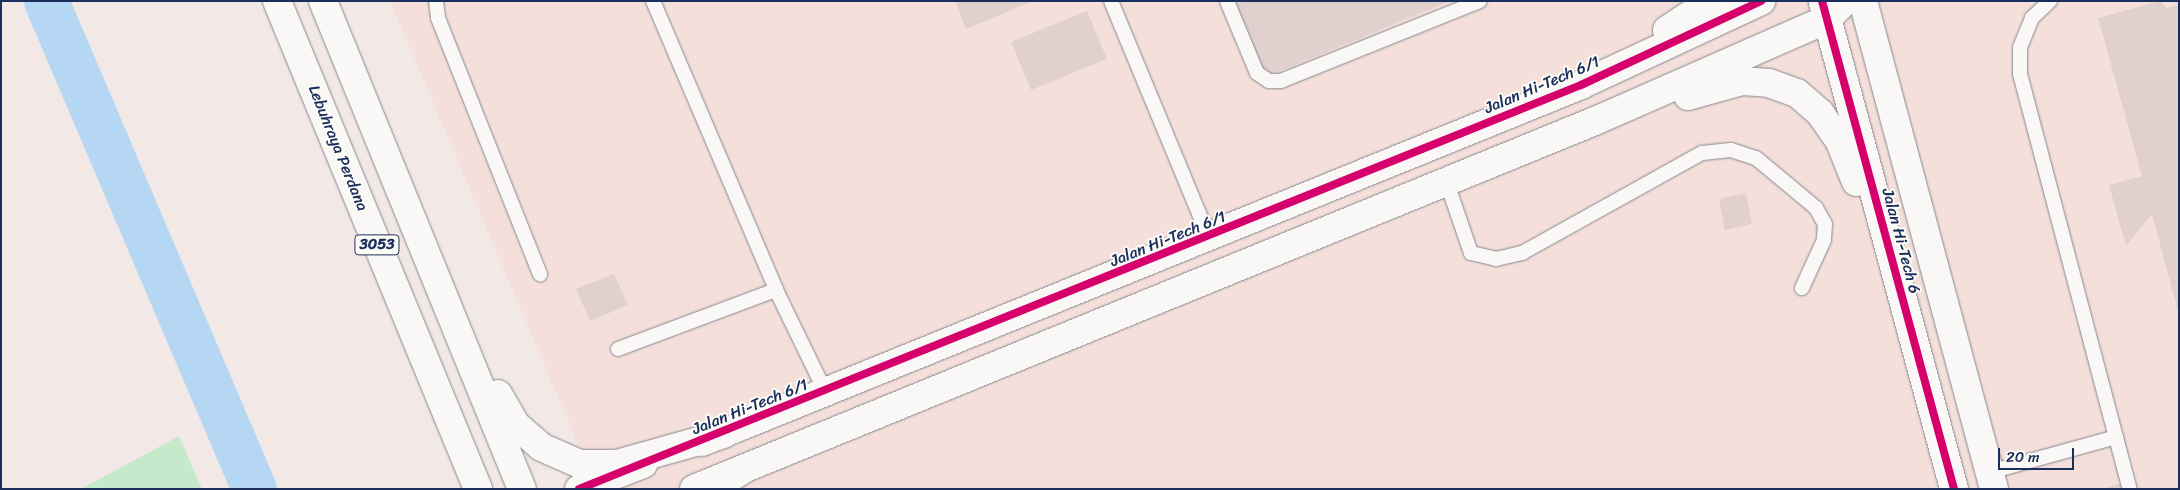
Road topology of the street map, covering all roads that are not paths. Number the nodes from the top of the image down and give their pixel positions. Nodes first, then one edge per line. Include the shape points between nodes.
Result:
1 (277, 1) edge
2 (322, 1) edge
3 (436, 1) edge
4 (653, 1) edge
5 (1111, 1) edge
6 (1227, 1) edge
7 (1480, 1) edge
8 (1711, 1) edge
9 (1762, 1) edge
10 (1862, 1) edge
11 (2050, 1) edge
12 (1831, 7) edge
13 (1581, 85) junction
14 (1595, 121) junction
15 (1447, 183) junction
16 (1209, 238) junction
17 (540, 274) dead end
18 (1898, 283) junction
19 (1802, 288) dead end
20 (776, 290) junction
21 (445, 302) junction
22 (618, 349) dead end
23 (826, 391) junction
24 (724, 434) junction
25 (2116, 437) junction
26 (741, 471) junction
27 (1992, 480) edge
28 (478, 489) edge
29 (522, 489) edge
30 (579, 489) edge
31 (694, 489) edge
32 (710, 489) edge
33 (1954, 489) edge
34 (2130, 489) edge

1 - 28 street, Lebuhraya Perdana / 3053
2 - 21 street, 3053
3 - 17 lane via 438,18
4 - 20 lane
5 - 16 lane
6 - 7 lane via 1257,74 1268,81 1281,81
8 - 13 street
9 - 13 street, Jalan Hi-Tech 6/1
10 - 27 street, Jalan Hi-Tech 6
11 - 25 lane via 2032,18 2020,47 2020,74
12 - 14 street
12 - 18 street, Jalan Hi-Tech 6
13 - 16 street, Jalan Hi-Tech 6/1
14 - 15 street
14 - 18 street via 1742,81 1769,83 1797,93 1820,113 1840,142
15 - 19 lane via 1471,253 1482,259 1496,259 1522,252 1702,153 1731,150 1756,158 1816,208 1825,224 1824,240
15 - 26 street
16 - 23 street, Jalan Hi-Tech 6/1
18 - 33 street, Jalan Hi-Tech 6
20 - 22 lane
20 - 23 lane
21 - 24 street via 516,425 541,447 580,464 617,464
21 - 29 street, 3053
23 - 24 street, Jalan Hi-Tech 6/1
24 - 30 street, Jalan Hi-Tech 6/1
25 - 27 lane
25 - 34 lane
26 - 31 street
26 - 32 street

